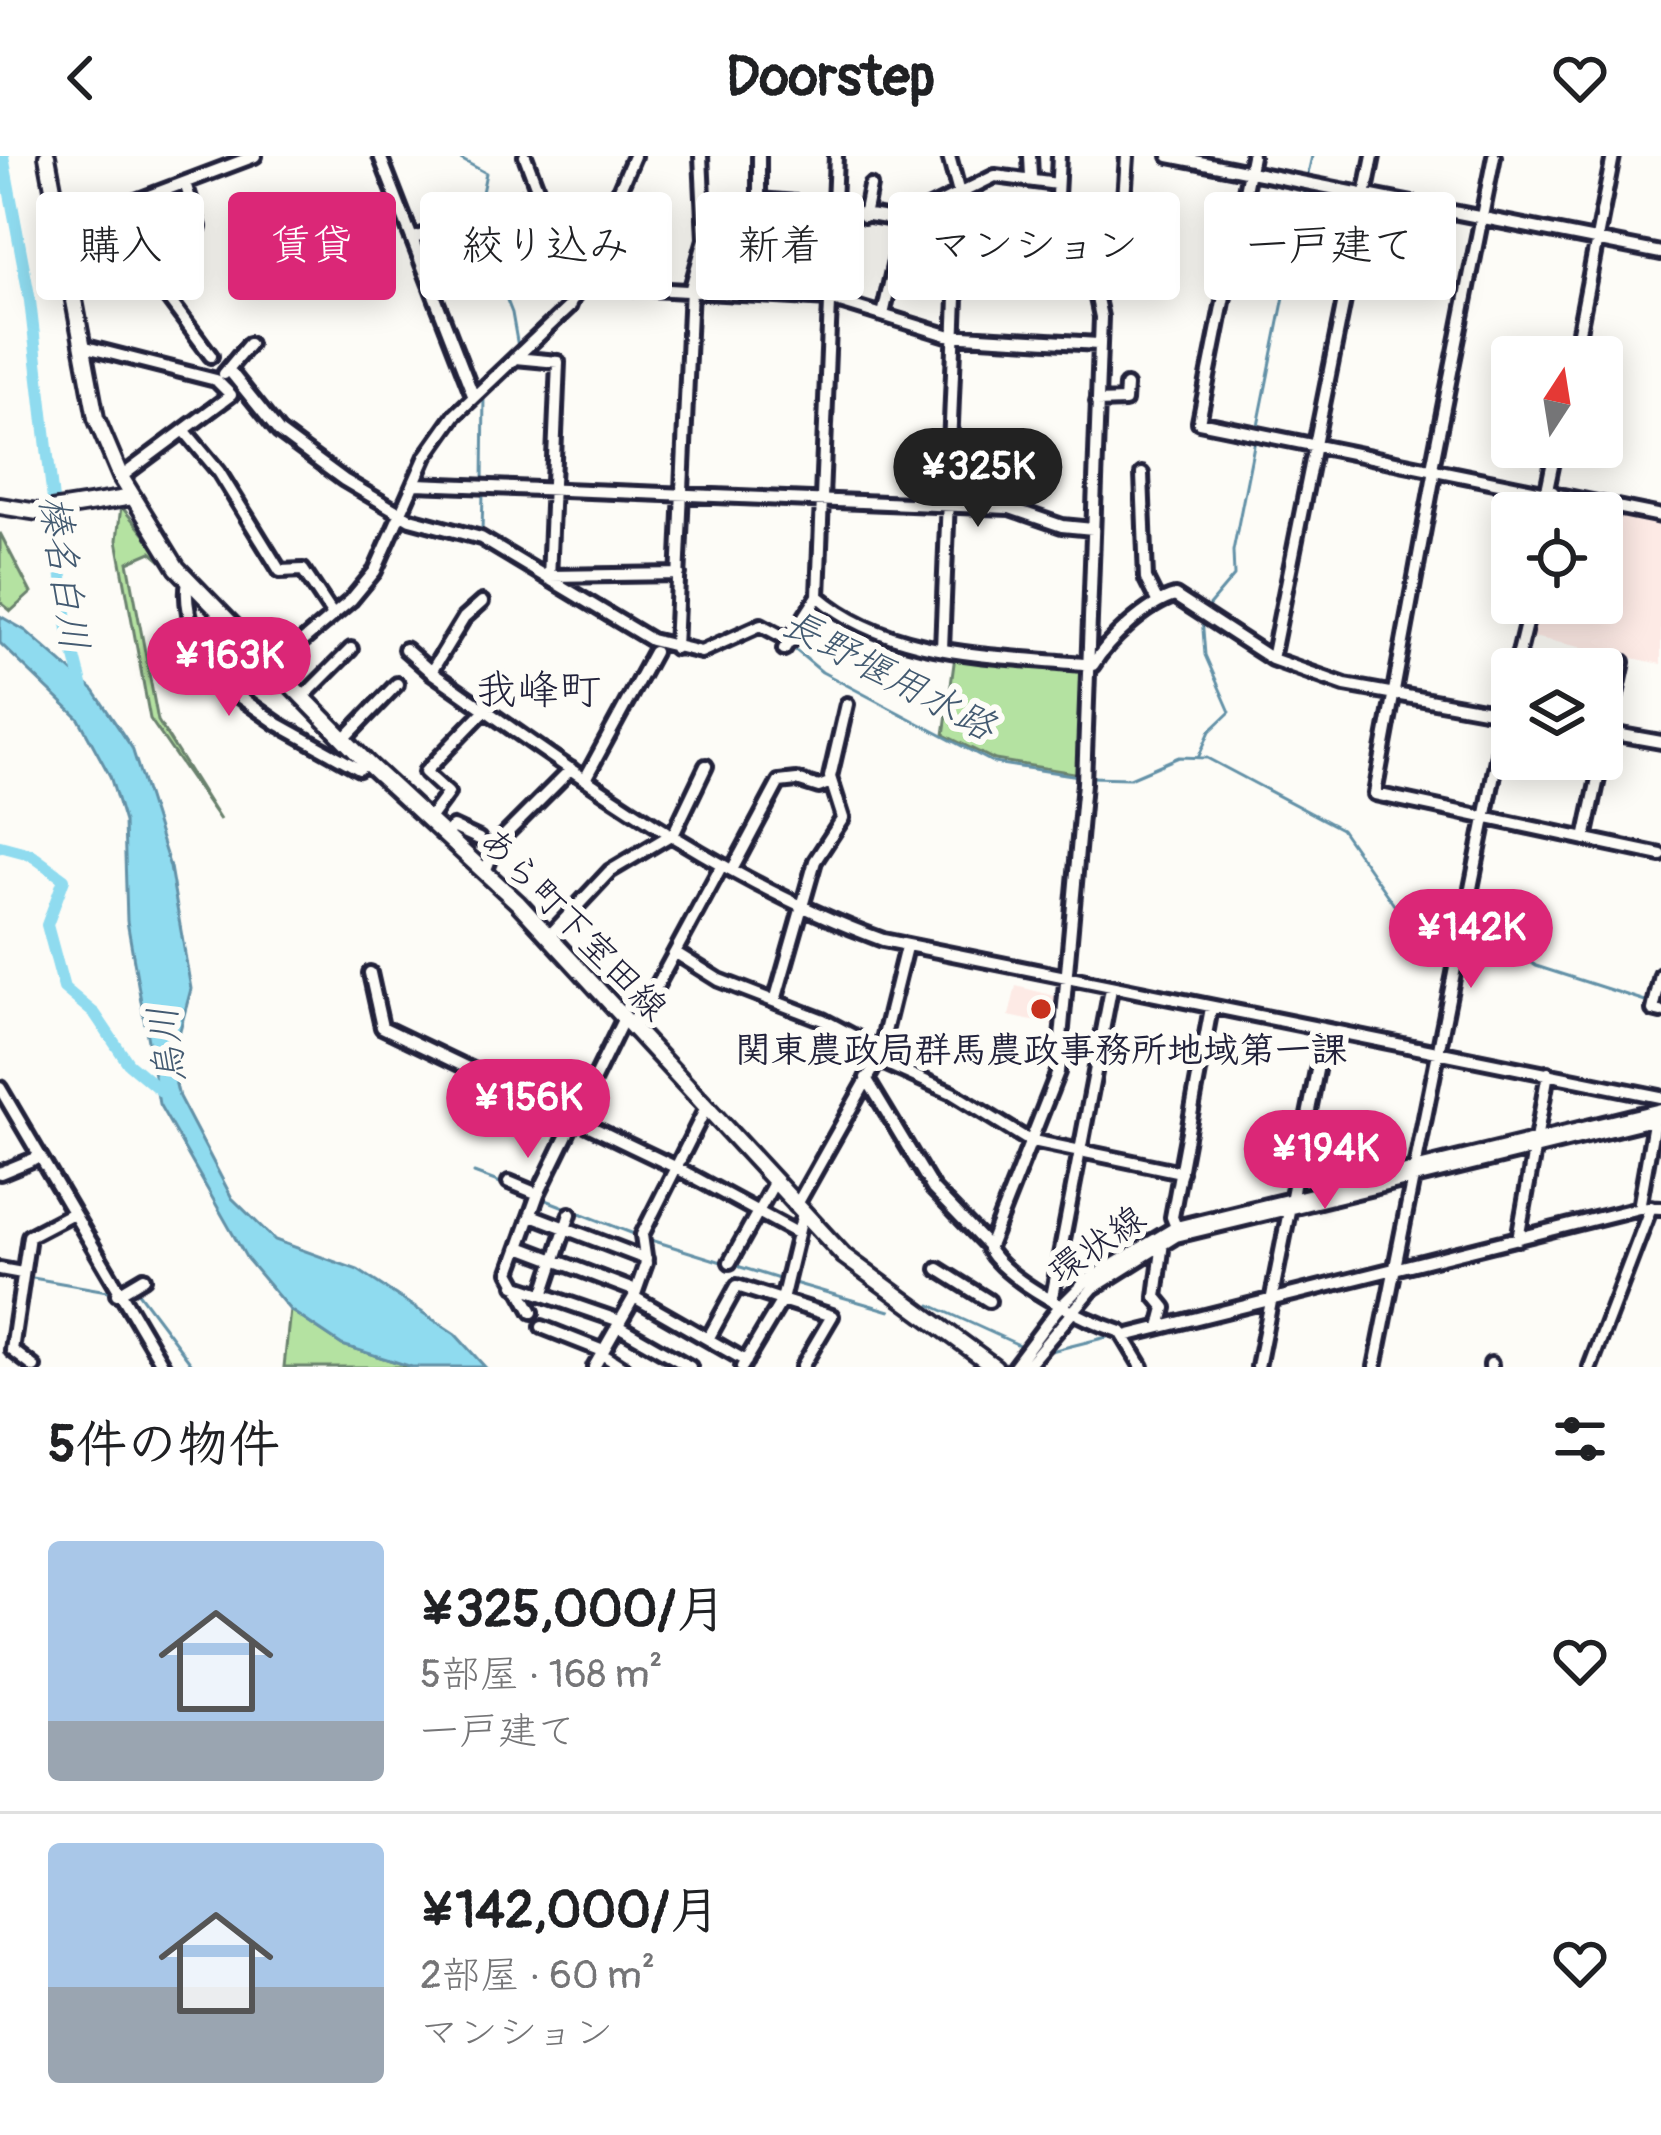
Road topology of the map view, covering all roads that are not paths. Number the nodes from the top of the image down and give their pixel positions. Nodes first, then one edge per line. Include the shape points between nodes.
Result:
1 (47, 156) edge
2 (255, 156) edge
3 (380, 156) edge
4 (525, 156) edge
5 (634, 156) edge
6 (701, 156) edge
7 (759, 156) edge
8 (836, 156) edge
9 (949, 156) edge
10 (1030, 156) edge
11 (1059, 156) edge
12 (1127, 156) edge
13 (1169, 156) edge
14 (1252, 156) edge
15 (1372, 156) edge
16 (1494, 156) edge
17 (1613, 156) edge
18 (1249, 172) junction
19 (1031, 177) junction
20 (184, 183) junction
21 (1058, 184) junction
22 (870, 186) dead end
23 (957, 191) junction
24 (54, 192) edge
25 (159, 192) edge
26 (187, 192) edge
27 (538, 192) edge
28 (619, 192) edge
29 (759, 192) edge
30 (835, 192) edge
31 (1057, 192) edge
32 (1125, 192) edge
33 (1350, 192) edge
34 (1366, 192) edge
35 (1456, 213) edge
36 (864, 216) joint
37 (1482, 218) junction
38 (888, 219) edge
39 (420, 236) edge
40 (412, 239) junction
41 (1597, 241) junction
42 (1661, 253) edge
43 (672, 287) edge
44 (691, 288) junction
45 (696, 288) edge
46 (888, 293) edge
47 (74, 300) edge
48 (170, 300) edge
49 (570, 300) edge
50 (830, 300) edge
51 (833, 300) edge
52 (1096, 300) edge
53 (1344, 300) edge
54 (883, 315) junction
55 (954, 336) junction
56 (1578, 336) edge
57 (249, 344) dead end
58 (1098, 344) junction
59 (82, 346) junction
60 (211, 356) dead end
61 (514, 358) junction
62 (229, 370) junction
63 (216, 380) junction
64 (1126, 386) dead end
65 (473, 395) junction
66 (1097, 402) junction
67 (184, 430) junction
68 (1315, 445) junction
69 (1553, 468) edge
70 (1433, 469) junction
71 (1142, 474) dead end
72 (121, 477) junction
73 (416, 484) junction
74 (554, 491) junction
75 (1550, 491) junction
76 (133, 497) junction
77 (683, 497) junction
78 (824, 501) junction
79 (0, 506) edge
80 (947, 506) junction
81 (402, 515) junction
82 (1661, 516) edge
83 (1094, 530) junction
84 (679, 574) junction
85 (550, 577) junction
86 (188, 581) junction
87 (818, 596) junction
88 (482, 602) dead end
89 (1158, 603) junction
90 (333, 615) junction
91 (675, 648) junction
92 (351, 649) dead end
93 (405, 649) dead end
94 (941, 649) junction
95 (654, 652) dead end
96 (1272, 659) junction
97 (1087, 664) junction
98 (272, 668) junction
99 (431, 672) junction
100 (398, 683) dead end
101 (1390, 693) junction
102 (302, 698) junction
103 (847, 704) dead end
104 (485, 710) junction
105 (1491, 711) edge
106 (1623, 735) edge
107 (344, 739) junction
108 (1661, 742) edge
109 (367, 763) junction
110 (706, 766) dead end
111 (571, 769) junction
112 (585, 778) junction
113 (1493, 780) edge
114 (1596, 780) edge
115 (830, 782) junction
116 (1484, 818) junction
117 (428, 820) junction
118 (444, 835) junction
119 (671, 836) junction
120 (478, 839) dead end
121 (1585, 839) junction
122 (1661, 855) edge
123 (727, 867) junction
124 (485, 872) junction
125 (802, 907) junction
126 (549, 936) junction
127 (907, 947) junction
128 (676, 952) junction
129 (370, 974) dead end
130 (1661, 975) edge
131 (1067, 980) junction
132 (1112, 989) junction
133 (775, 1001) junction
134 (1656, 1007) edge
135 (1210, 1008) junction
136 (628, 1025) junction
137 (1324, 1030) junction
138 (1436, 1052) junction
139 (879, 1055) junction
140 (1548, 1073) junction
141 (866, 1078) junction
142 (1, 1092) edge
143 (1659, 1107) edge
144 (705, 1110) junction
145 (574, 1119) junction
146 (1033, 1141) junction
147 (1535, 1143) junction
148 (1081, 1150) junction
149 (39, 1156) junction
150 (675, 1167) junction
151 (1181, 1172) junction
152 (1414, 1172) junction
153 (0, 1173) edge
154 (509, 1182) dead end
155 (774, 1183) junction
156 (538, 1194) junction
157 (1292, 1200) junction
158 (1650, 1208) edge
159 (800, 1210) junction
160 (757, 1212) junction
161 (71, 1214) junction
162 (570, 1214) dead end
163 (531, 1215) junction
164 (1176, 1227) junction
165 (565, 1228) junction
166 (797, 1233) junction
167 (1518, 1239) junction
168 (1163, 1242) junction
169 (988, 1246) junction
170 (520, 1247) junction
171 (646, 1259) junction
172 (554, 1260) junction
173 (730, 1262) dead end
174 (938, 1269) dead end
175 (0, 1270) edge
176 (1394, 1270) junction
177 (22, 1273) junction
178 (144, 1278) dead end
179 (515, 1285) junction
180 (544, 1292) junction
181 (117, 1294) junction
182 (635, 1294) junction
183 (782, 1300) junction
184 (1272, 1300) junction
185 (989, 1301) dead end
186 (1061, 1304) junction
187 (532, 1312) dead end
188 (619, 1323) junction
189 (542, 1327) dead end
190 (1160, 1328) junction
191 (1125, 1336) junction
192 (708, 1339) junction
193 (602, 1353) junction
194 (744, 1364) edge
195 (34, 1367) edge
196 (164, 1367) edge
197 (594, 1367) edge
198 (622, 1367) edge
199 (690, 1367) edge
200 (802, 1367) edge
201 (995, 1367) edge
202 (1013, 1367) edge
203 (1026, 1367) edge
204 (1142, 1367) edge
205 (1258, 1367) edge
206 (1376, 1367) edge
207 (1590, 1367) edge

1 - 24 main road, あら町下室田線
2 - 20 street
3 - 40 street
4 - 27 street
5 - 28 street
6 - 44 street via 706,239
7 - 29 street
8 - 30 street
9 - 23 street
10 - 19 street
11 - 21 street
12 - 32 street
13 - 18 street
14 - 18 street
15 - 34 street
16 - 37 street
17 - 41 street
18 - 33 street
18 - 68 street via 1199,422
19 - 21 street
19 - 23 street via 994,176
20 - 25 street
20 - 26 street
21 - 31 street
22 - 36 street
23 - 55 street
35 - 37 street
36 - 38 street
37 - 41 street
37 - 70 street
39 - 40 street
40 - 65 street
41 - 42 street
41 - 56 street
43 - 44 street
44 - 45 street
44 - 77 street
46 - 54 street
47 - 59 main road, あら町下室田線
48 - 60 street
49 - 61 street
50 - 78 street
51 - 54 street
52 - 58 street
53 - 68 street
54 - 55 street
55 - 58 street
55 - 80 street
57 - 62 street
58 - 66 street
59 - 63 street
59 - 72 main road, あら町下室田線 via 96,418
61 - 65 street
61 - 74 street via 558,362
62 - 63 street
62 - 81 street via 286,438
63 - 67 street via 231,394
64 - 66 street via 1125,401
65 - 73 street via 431,448
66 - 83 street
67 - 72 street
67 - 90 street via 280,571 303,570
68 - 70 street
68 - 96 street
69 - 75 street
70 - 75 street
70 - 101 street
71 - 89 street via 1146,579
72 - 76 main road, あら町下室田線
73 - 74 street
73 - 81 street
74 - 77 street
74 - 85 street
75 - 82 street
76 - 79 main road via 21,512
76 - 86 main road, あら町下室田線
77 - 78 street
77 - 84 street
78 - 80 street
78 - 87 street
80 - 83 street via 1014,508
80 - 94 street
81 - 85 street via 481,538
81 - 90 street via 374,571
83 - 97 street
84 - 85 street
84 - 91 street
85 - 91 street
86 - 98 main road, あら町下室田線
86 - 109 street via 188,614 207,674 358,769
87 - 91 street via 787,645 761,625 707,650
87 - 94 street via 837,615
88 - 99 street
89 - 96 street via 1180,598
89 - 97 street
90 - 98 street
92 - 102 street
93 - 99 street
94 - 97 street
95 - 112 street
96 - 101 street
97 - 131 street
98 - 102 main road, あら町下室田線
99 - 104 street
100 - 107 street
101 - 105 street
101 - 116 street via 1375,794
102 - 107 main road, あら町下室田線
103 - 115 street
104 - 111 street
104 - 117 street via 425,772 448,794
106 - 108 street
107 - 109 main road, あら町下室田線
109 - 117 main road, あら町下室田線
110 - 119 street
111 - 112 street
111 - 124 street via 496,844
112 - 119 street
113 - 116 street
114 - 121 street
115 - 123 street via 779,782
115 - 125 street via 843,818 815,861
116 - 121 street
116 - 138 street
117 - 118 main road, あら町下室田線
118 - 120 street via 453,827
118 - 124 main road, あら町下室田線
119 - 123 street
119 - 126 street via 610,871
121 - 122 street
123 - 125 street
123 - 128 street
124 - 126 main road, あら町下室田線
125 - 127 street
125 - 133 street
126 - 136 main road, あら町下室田線
127 - 131 street
127 - 139 street
128 - 133 street via 719,980
128 - 136 street
129 - 145 street via 382,1027
130 - 134 street
131 - 132 street
131 - 146 street via 1058,1072
132 - 135 street
132 - 148 street
133 - 139 street
135 - 137 street
135 - 151 street
136 - 144 main road, あら町下室田線
136 - 145 street
137 - 138 street
137 - 157 street
138 - 140 street
138 - 152 street
139 - 141 street
139 - 146 street
140 - 143 street
140 - 147 street
141 - 159 street
141 - 169 street via 929,1184
142 - 149 street
143 - 147 street, 環状線
143 - 158 street
144 - 150 street
144 - 155 main road, あら町下室田線
145 - 150 street
145 - 156 street
146 - 148 street
146 - 169 street
147 - 152 street, 環状線
147 - 167 street
148 - 151 street
148 - 186 street
149 - 153 street
149 - 161 street
150 - 160 street
150 - 171 street via 642,1235
151 - 164 street
152 - 157 street, 環状線
152 - 176 street
154 - 156 street
155 - 159 main road, あら町下室田線
155 - 160 street
156 - 163 street
157 - 164 street, 環状線
157 - 168 street, 環状線
157 - 184 street
158 - 167 street
158 - 207 street
159 - 166 street
159 - 201 main road, あら町下室田線 via 871,1279
160 - 166 street
160 - 173 street
161 - 177 street via 29,1236
161 - 181 street
162 - 165 street
163 - 165 street
163 - 170 street
164 - 186 street, 環状線 via 1117,1258
165 - 171 street
165 - 172 street
166 - 183 street
167 - 176 street
168 - 186 street, 環状線
168 - 190 street
169 - 186 street via 1001,1265
170 - 172 street
170 - 179 street
171 - 182 street
172 - 180 street
172 - 182 street
174 - 185 street
175 - 177 street
176 - 184 street
176 - 206 street
177 - 195 street via 12,1350
178 - 181 street
179 - 180 street
179 - 187 street
180 - 188 street
181 - 196 street
182 - 188 street
182 - 192 street
183 - 192 street via 737,1286
183 - 194 street
183 - 200 street via 832,1316
184 - 190 street
184 - 205 street
186 - 191 street
186 - 202 street, 環状線
186 - 203 street, 環状線
188 - 193 street
188 - 199 street
189 - 193 street
190 - 191 street
191 - 204 street
192 - 194 street
193 - 197 street
193 - 198 street

